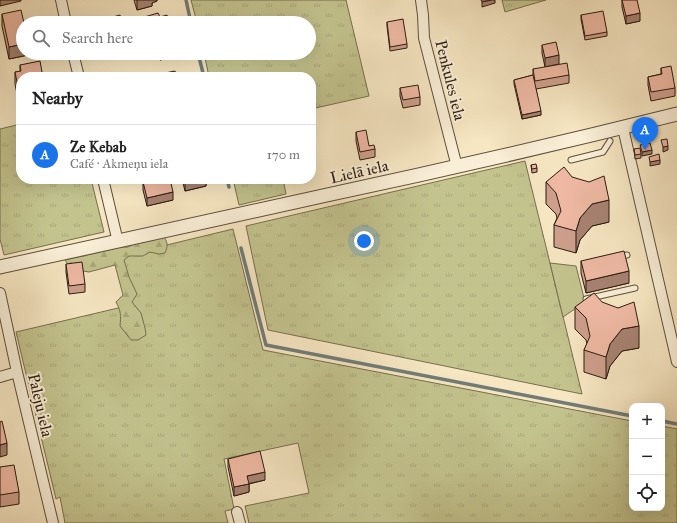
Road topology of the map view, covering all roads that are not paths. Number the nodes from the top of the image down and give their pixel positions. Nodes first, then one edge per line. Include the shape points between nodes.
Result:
1 (61, 0) edge
2 (421, 0) edge
3 (64, 16) edge
4 (75, 60) edge
5 (78, 72) edge
6 (677, 114) edge
7 (623, 128) junction
8 (610, 141) dead end
9 (571, 160) dead end
10 (457, 167) junction
11 (104, 184) edge
12 (118, 242) junction
13 (627, 255) edge
14 (610, 260) edge
15 (0, 267) edge
16 (635, 288) dead end
17 (0, 293) edge
18 (586, 299) edge
19 (677, 362) edge
20 (17, 372) junction
21 (0, 377) edge
22 (237, 512) dead end
23 (53, 523) edge
24 (240, 523) edge

1 - 3 street
2 - 10 street, Penkules iela via 424,38
4 - 5 street
6 - 7 street, Lielā iela
7 - 10 street, Lielā iela
7 - 19 street
8 - 9 lane via 603,152
10 - 12 street, Lielā iela
11 - 12 street
12 - 15 street, Lielā iela
13 - 14 lane
16 - 18 lane
17 - 20 street, Paleju iela
20 - 21 street
20 - 23 street, Paleju iela
22 - 24 street

